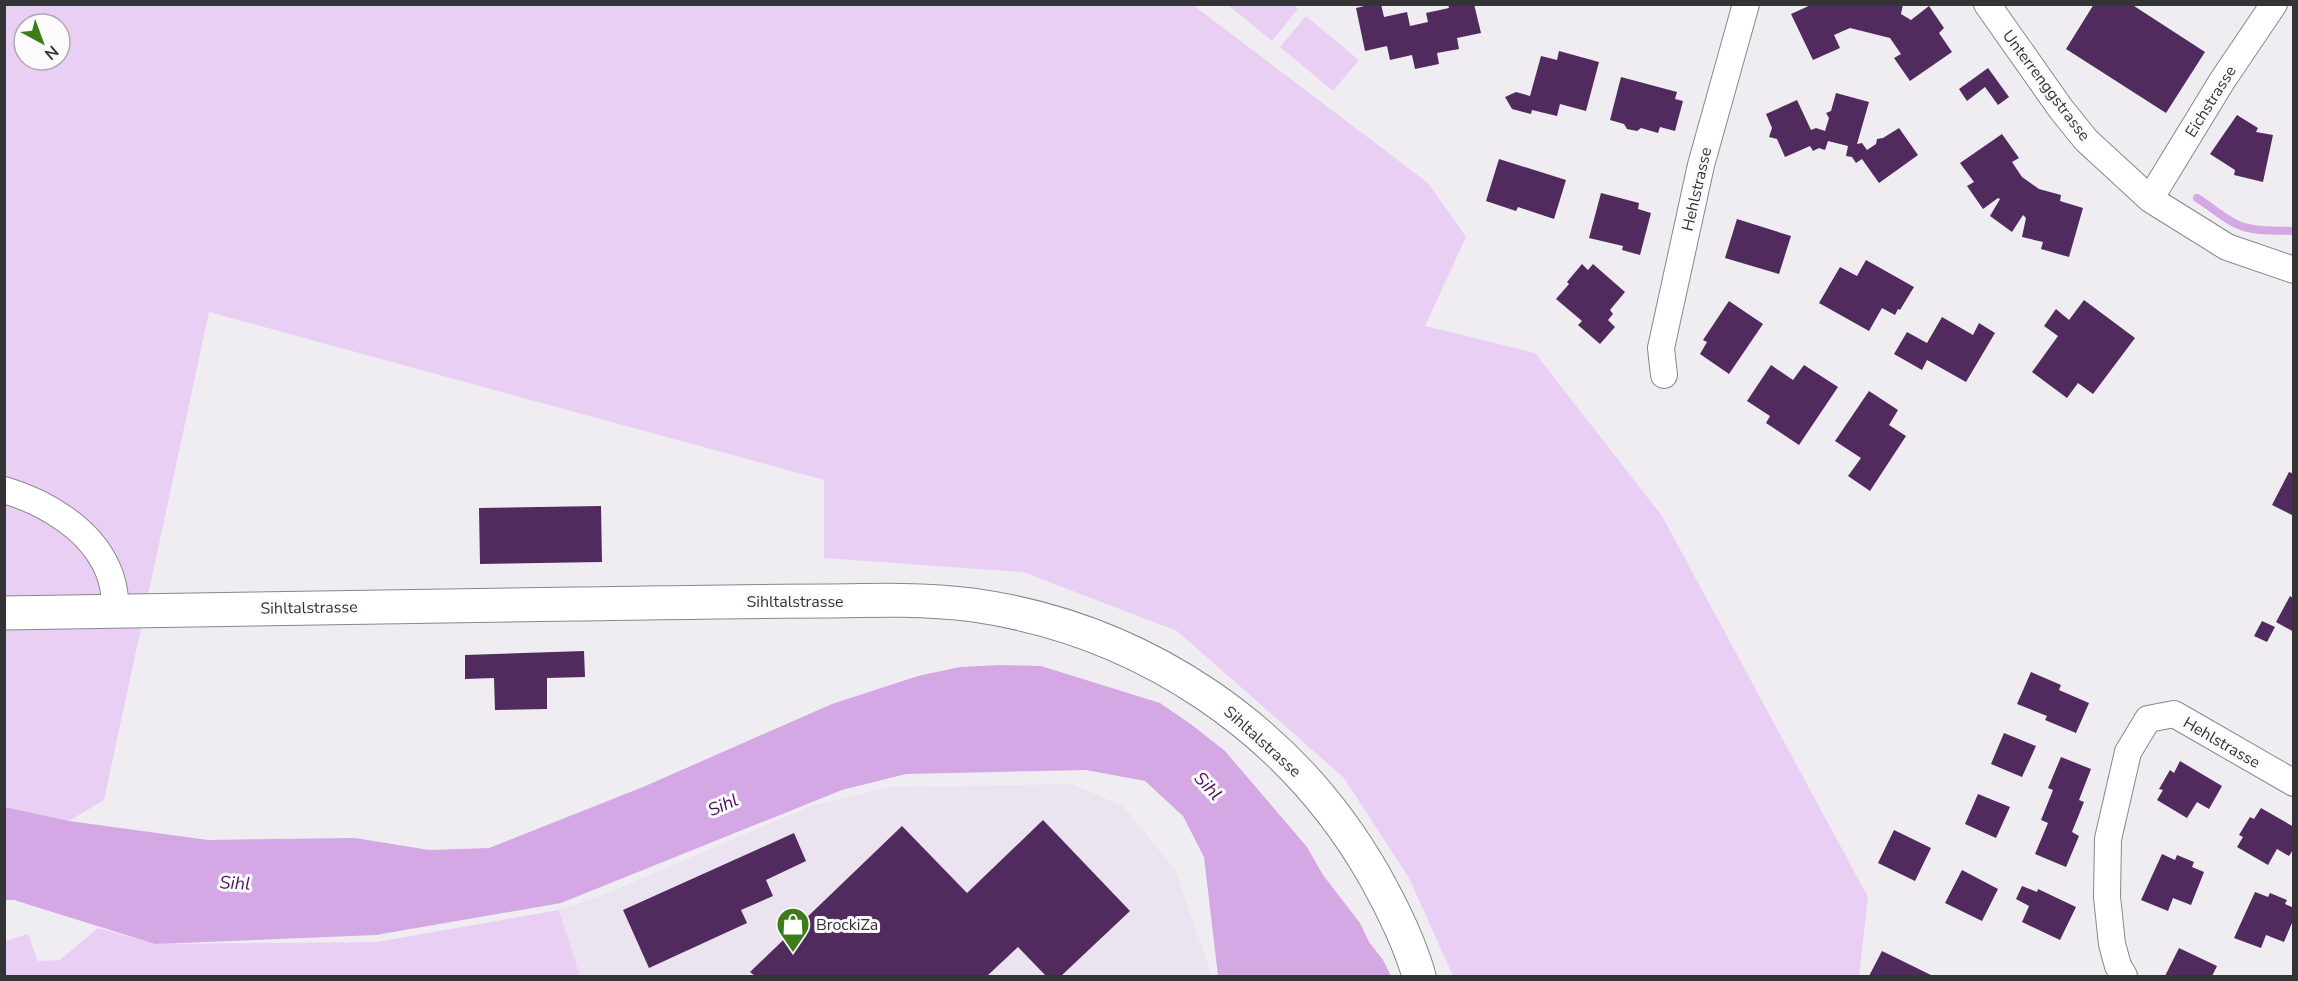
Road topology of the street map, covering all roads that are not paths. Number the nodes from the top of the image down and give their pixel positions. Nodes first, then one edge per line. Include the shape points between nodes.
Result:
1 (1746, 4) edge
2 (1988, 4) edge
3 (2274, 4) edge
4 (2150, 199) junction
5 (2294, 270) edge
6 (1664, 375) dead end
7 (4, 490) edge
8 (116, 610) junction
9 (4, 613) edge
10 (2294, 783) edge
11 (1419, 976) edge
12 (2124, 976) edge

1 - 6 street, Hehlstrasse via 1701,165 1661,348
2 - 4 street, Unterrenggstrasse via 2086,140
3 - 4 street, Eichstrasse
4 - 5 street, Unterrenggstrasse via 2227,247
7 - 8 street via 51,510 89,540 109,571
8 - 9 main road, Sihltalstrasse
8 - 11 main road, Sihltalstrasse via 918,601 986,607 1061,625 1124,648 1183,678 1237,716 1284,758 1335,816 1367,863 1395,915
10 - 12 street, Hehlstrasse via 2174,714 2148,719 2128,752 2108,839 2107,897 2112,944

